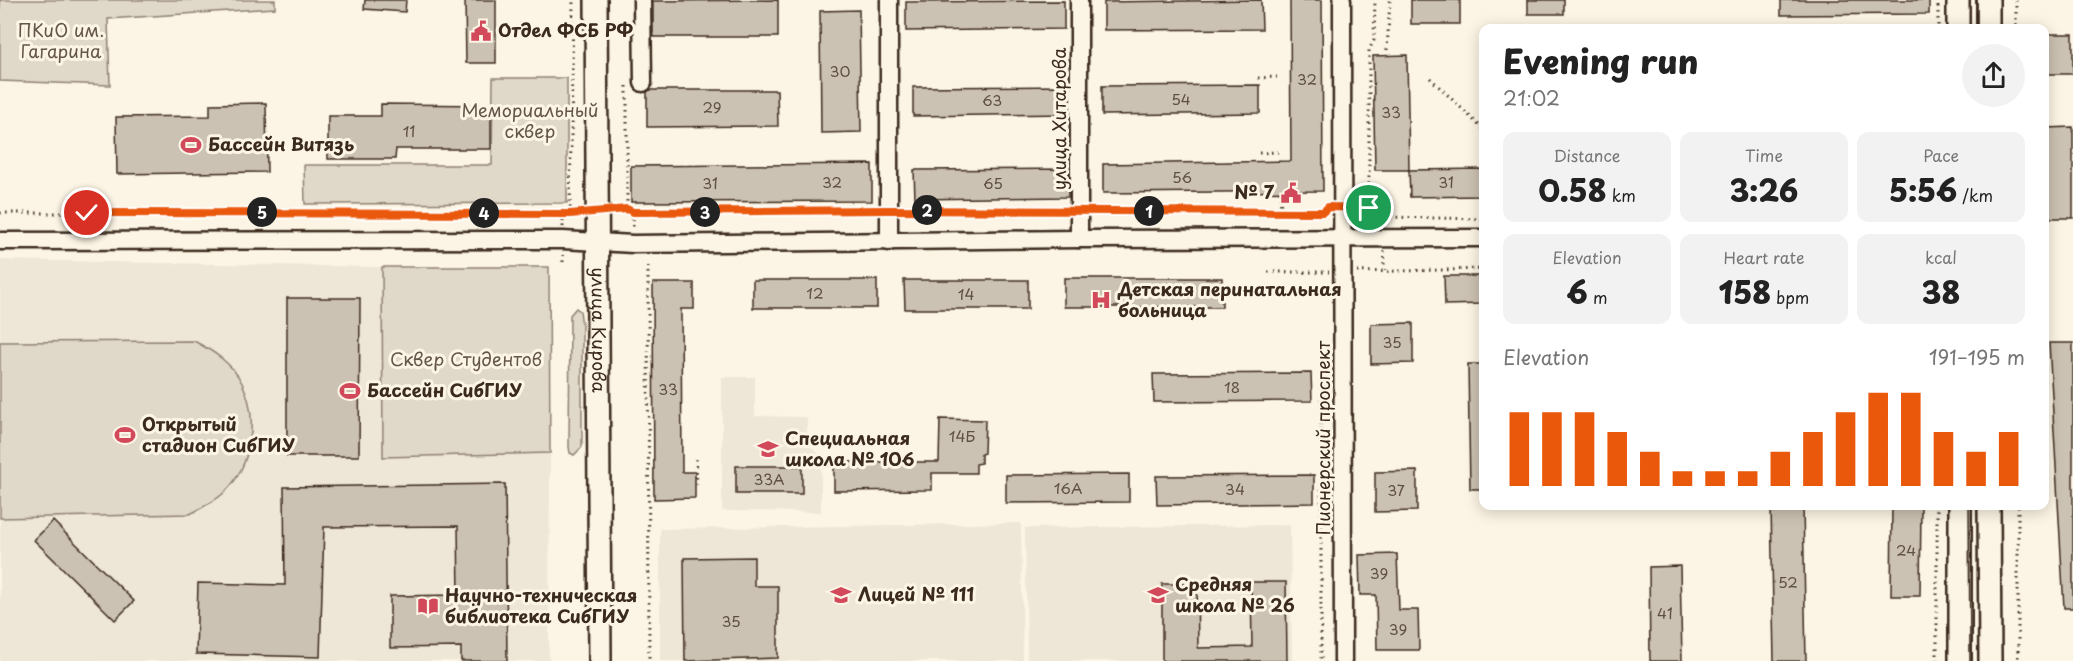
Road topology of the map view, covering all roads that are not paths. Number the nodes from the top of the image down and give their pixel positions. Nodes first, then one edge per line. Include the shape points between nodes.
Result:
1 (596, 0) edge
2 (642, 0) edge
3 (889, 0) edge
4 (1079, 0) edge
5 (1342, 0) edge
6 (1958, 0) edge
7 (1988, 0) edge
8 (1958, 24) edge
9 (1988, 24) edge
10 (635, 82) road end
11 (1079, 238) junction
12 (1342, 238) junction
13 (1479, 238) edge
14 (0, 241) edge
15 (597, 241) junction
16 (889, 242) junction
17 (1960, 510) edge
18 (1989, 510) edge
19 (600, 661) edge
20 (1343, 661) edge
21 (1960, 661) edge
22 (1990, 661) edge

1 - 15 main road, улица Кирова
2 - 10 street
3 - 16 street
4 - 11 street, улица Хитарова
5 - 12 street, Пионерский проспект
6 - 8 main road
7 - 9 main road
11 - 12 street
11 - 16 street
12 - 13 street
12 - 20 street, Пионерский проспект
14 - 15 street
15 - 16 street
15 - 19 main road, улица Кирова
17 - 21 main road
18 - 22 main road

